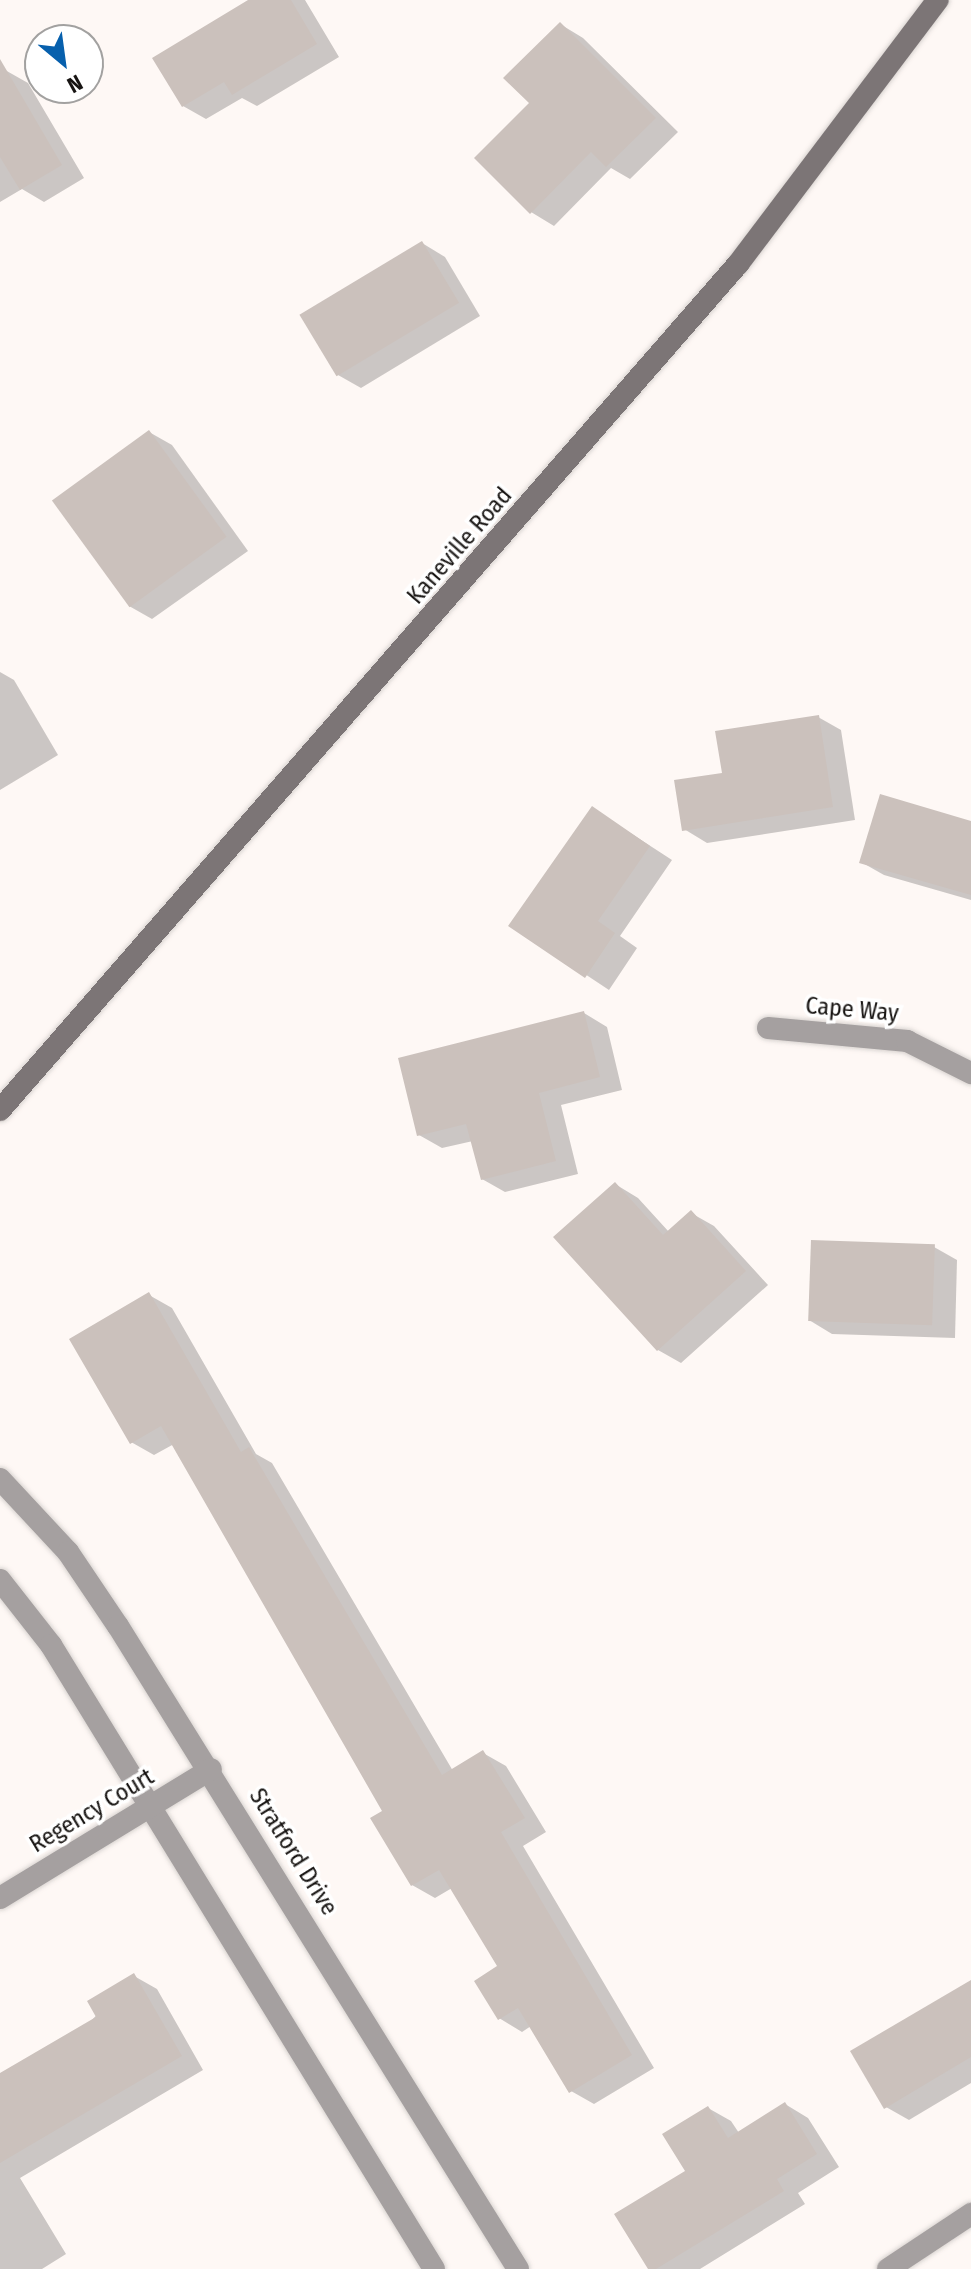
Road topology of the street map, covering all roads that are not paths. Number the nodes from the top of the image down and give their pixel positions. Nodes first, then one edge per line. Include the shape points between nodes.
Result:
1 (938, 0) edge
2 (768, 1028) dead end
3 (971, 1073) edge
4 (0, 1110) edge
5 (0, 1479) edge
6 (0, 1580) edge
7 (211, 1769) junction
8 (151, 1807) junction
9 (0, 1898) edge
10 (971, 2214) edge
11 (434, 2269) edge
12 (518, 2269) edge
13 (888, 2269) edge

1 - 4 main road, Kaneville Road via 738,264
2 - 3 street, Cape Way via 907,1041
5 - 7 street, Stratford Drive via 68,1552
6 - 8 street via 51,1645
7 - 8 street, Regency Court
7 - 12 street, Stratford Drive
8 - 9 street, Regency Court
8 - 11 street
10 - 13 street

